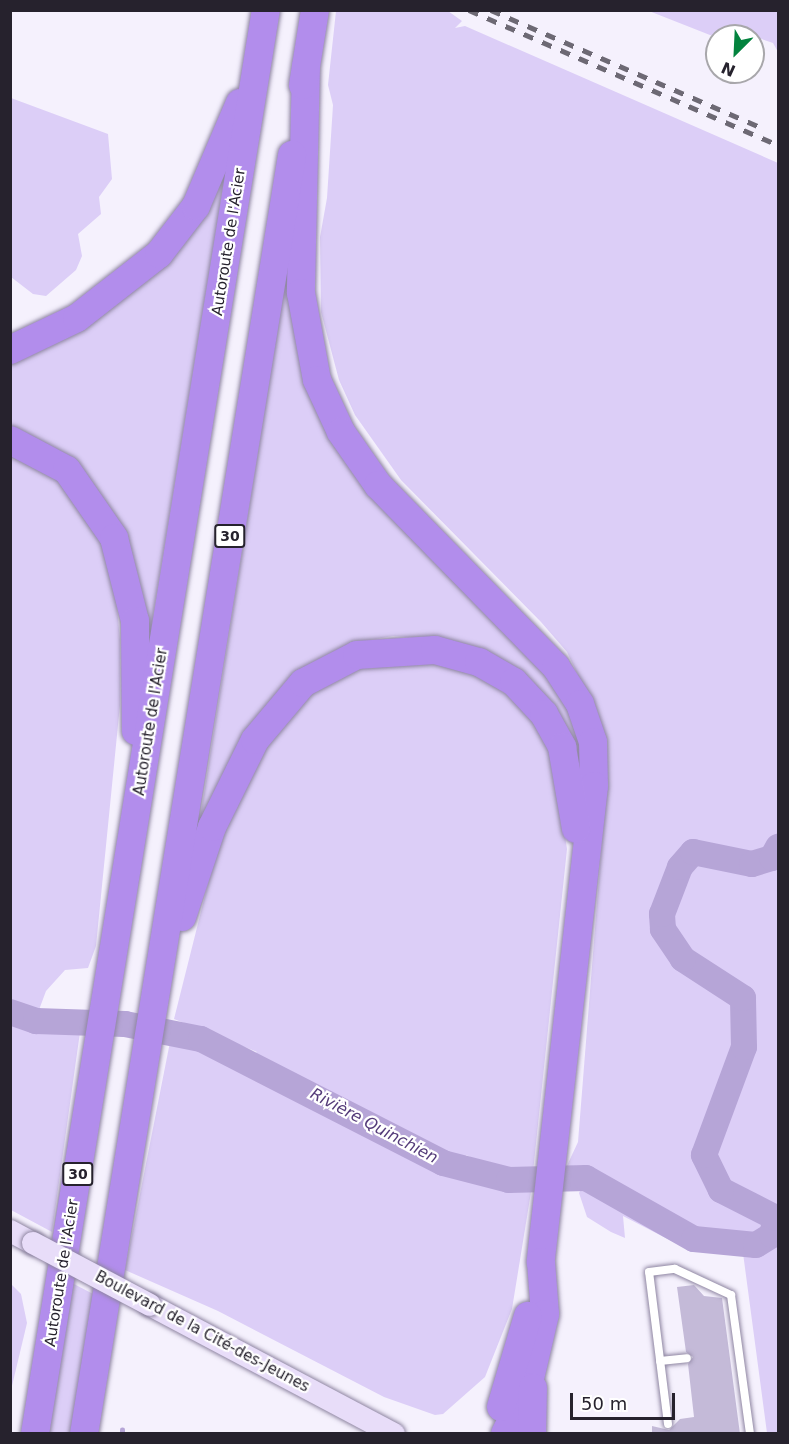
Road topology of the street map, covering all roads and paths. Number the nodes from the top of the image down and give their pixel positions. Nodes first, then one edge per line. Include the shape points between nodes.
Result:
1 (266, 10) edge
2 (315, 10) edge
3 (259, 53) junction
4 (306, 66) junction
5 (10, 350) edge
6 (10, 440) edge
7 (137, 812) junction
8 (575, 918) junction
9 (153, 1011) junction
10 (10, 1231) edge
11 (541, 1262) junction
12 (537, 1358) junction
13 (687, 1358) dead end
14 (660, 1361) junction
15 (668, 1424) dead end
16 (35, 1434) edge
17 (84, 1434) edge
18 (394, 1434) edge
19 (488, 1434) edge
20 (505, 1434) edge
21 (532, 1434) edge
22 (750, 1434) edge

1 - 3 highway, Autoroute de l'Acier / 30
2 - 4 highway, 30
3 - 5 highway via 210,178 174,238 104,299
3 - 7 highway, Autoroute de l'Acier / 30
4 - 8 highway via 301,293 317,380 341,432 378,485 556,667 580,704 593,742 594,778
4 - 9 highway, 30
6 - 7 highway via 51,458 82,487 105,519 123,560 136,644
7 - 16 highway, Autoroute de l'Acier / 30
8 - 9 highway via 572,785 544,714 514,682 479,662 416,648 375,651 335,664 303,683 255,740 212,826
8 - 11 highway
9 - 17 highway, 30
10 - 18 main road, Boulevard de la Cité-des-Jeunes, bridge
11 - 12 highway via 545,1314
11 - 19 highway via 502,1406
12 - 20 highway
12 - 21 highway
13 - 14 lane
14 - 15 lane
14 - 22 lane via 649,1272 682,1270 728,1291

